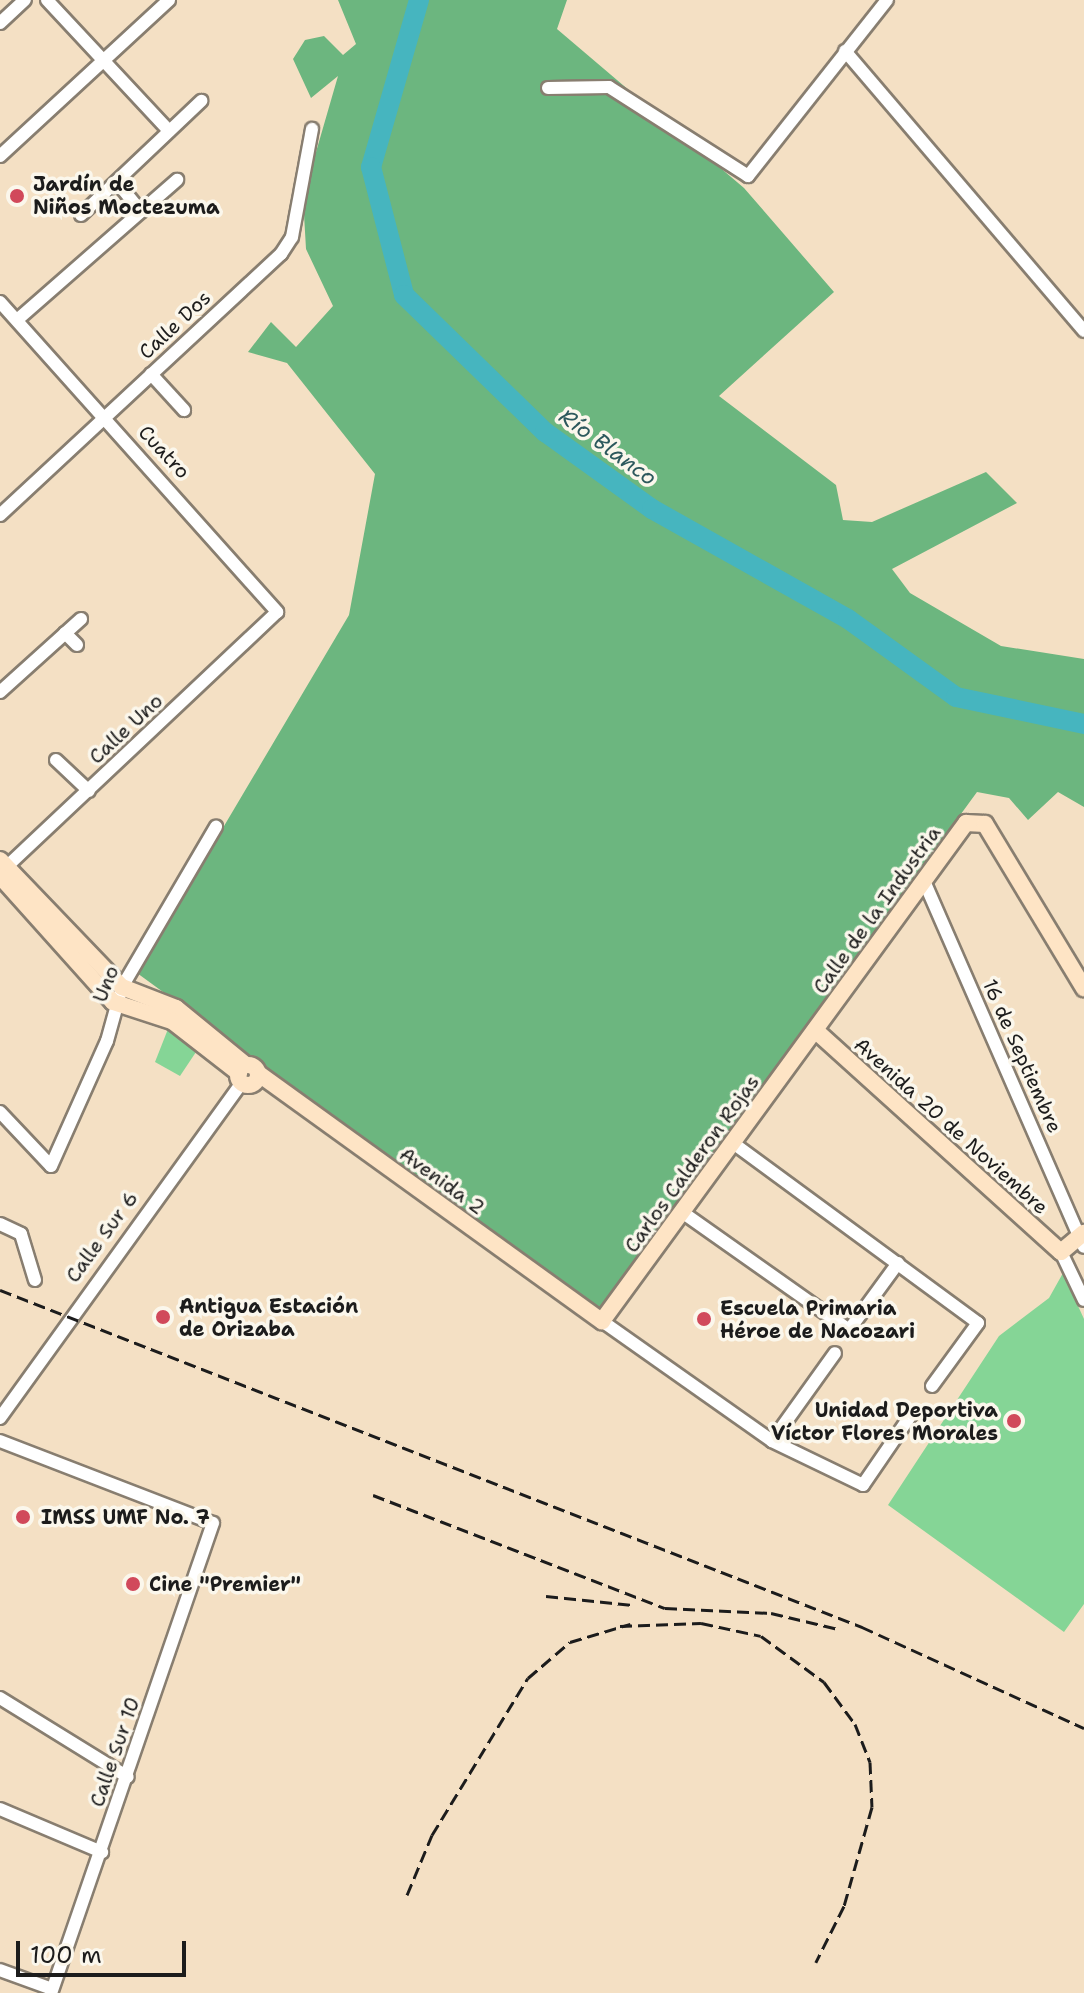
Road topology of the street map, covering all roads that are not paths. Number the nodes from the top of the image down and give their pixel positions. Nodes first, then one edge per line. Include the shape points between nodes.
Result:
1 (25, 0) edge
2 (47, 0) edge
3 (169, 0) edge
4 (887, 0) edge
5 (0, 23) edge
6 (845, 51) junction
7 (103, 60) junction
8 (548, 88) dead end
9 (201, 101) dead end
10 (312, 129) dead end
11 (169, 131) junction
12 (0, 156) edge
13 (177, 180) dead end
14 (117, 182) junction
15 (141, 212) junction
16 (81, 215) dead end
17 (0, 302) edge
18 (17, 320) junction
19 (1084, 331) edge
20 (151, 374) junction
21 (184, 410) dead end
22 (105, 417) junction
23 (0, 515) edge
24 (277, 612) joint
25 (81, 619) dead end
26 (65, 633) junction
27 (77, 645) dead end
28 (0, 692) edge
29 (56, 760) dead end
30 (89, 791) junction
31 (216, 827) dead end
32 (2, 869) edge
33 (924, 881) junction
34 (1084, 988) edge
35 (120, 993) junction
36 (815, 1030) junction
37 (246, 1074) junction
38 (0, 1112) edge
39 (733, 1143) junction
40 (682, 1212) junction
41 (0, 1224) edge
42 (1082, 1239) edge
43 (1061, 1252) junction
44 (898, 1263) junction
45 (35, 1280) dead end
46 (1084, 1300) edge
47 (602, 1321) junction
48 (835, 1353) dead end
49 (932, 1386) dead end
50 (6, 1392) edge
51 (911, 1415) dead end
52 (0, 1418) edge
53 (0, 1441) edge
54 (772, 1441) junction
55 (0, 1698) edge
56 (128, 1777) junction
57 (0, 1809) edge
58 (102, 1852) junction
59 (0, 1970) edge
60 (51, 1991) edge

1 - 5 street
2 - 7 street
3 - 7 street
4 - 6 street
6 - 8 street via 748,176 609,87
6 - 19 street
7 - 11 street
7 - 12 street
9 - 11 street
10 - 20 street, Calle Dos via 288,245
11 - 14 street
13 - 15 street
14 - 15 street
14 - 16 street
15 - 18 street
17 - 18 street, Cuatro
18 - 22 street, Cuatro
20 - 21 street
20 - 22 street, Calle Dos
22 - 23 street, Calle Dos
22 - 24 street, Cuatro
24 - 30 street, Calle Uno
25 - 26 street
26 - 27 street
26 - 28 street
29 - 30 street
30 - 32 street, Calle Uno
31 - 35 street, Uno
32 - 35 street
33 - 34 street, Calle de la Industria via 966,823 977,821
33 - 36 street, Calle de la Industria
33 - 42 street, 16 de Septiembre
35 - 37 street, Avenida 2 via 176,1008
35 - 38 street, Uno via 107,1041 51,1166
36 - 39 street, Carlos Calderon Rojas
36 - 43 street, Avenida 20 de Noviembre
37 - 47 street, Avenida 2
37 - 50 street, Calle Sur 6
39 - 40 street, Carlos Calderon Rojas
39 - 44 street
40 - 44 street via 849,1330
40 - 47 street, Carlos Calderon Rojas
41 - 45 street via 21,1234
42 - 43 street
43 - 46 street
44 - 49 street via 978,1323
47 - 54 street
48 - 54 street
50 - 52 street, Calle Sur 6
51 - 54 street via 863,1485
53 - 56 street, Calle Sur 10 via 213,1523
55 - 56 street
56 - 58 street, Calle Sur 10
57 - 58 street
58 - 60 street, Calle Sur 10
59 - 60 street

